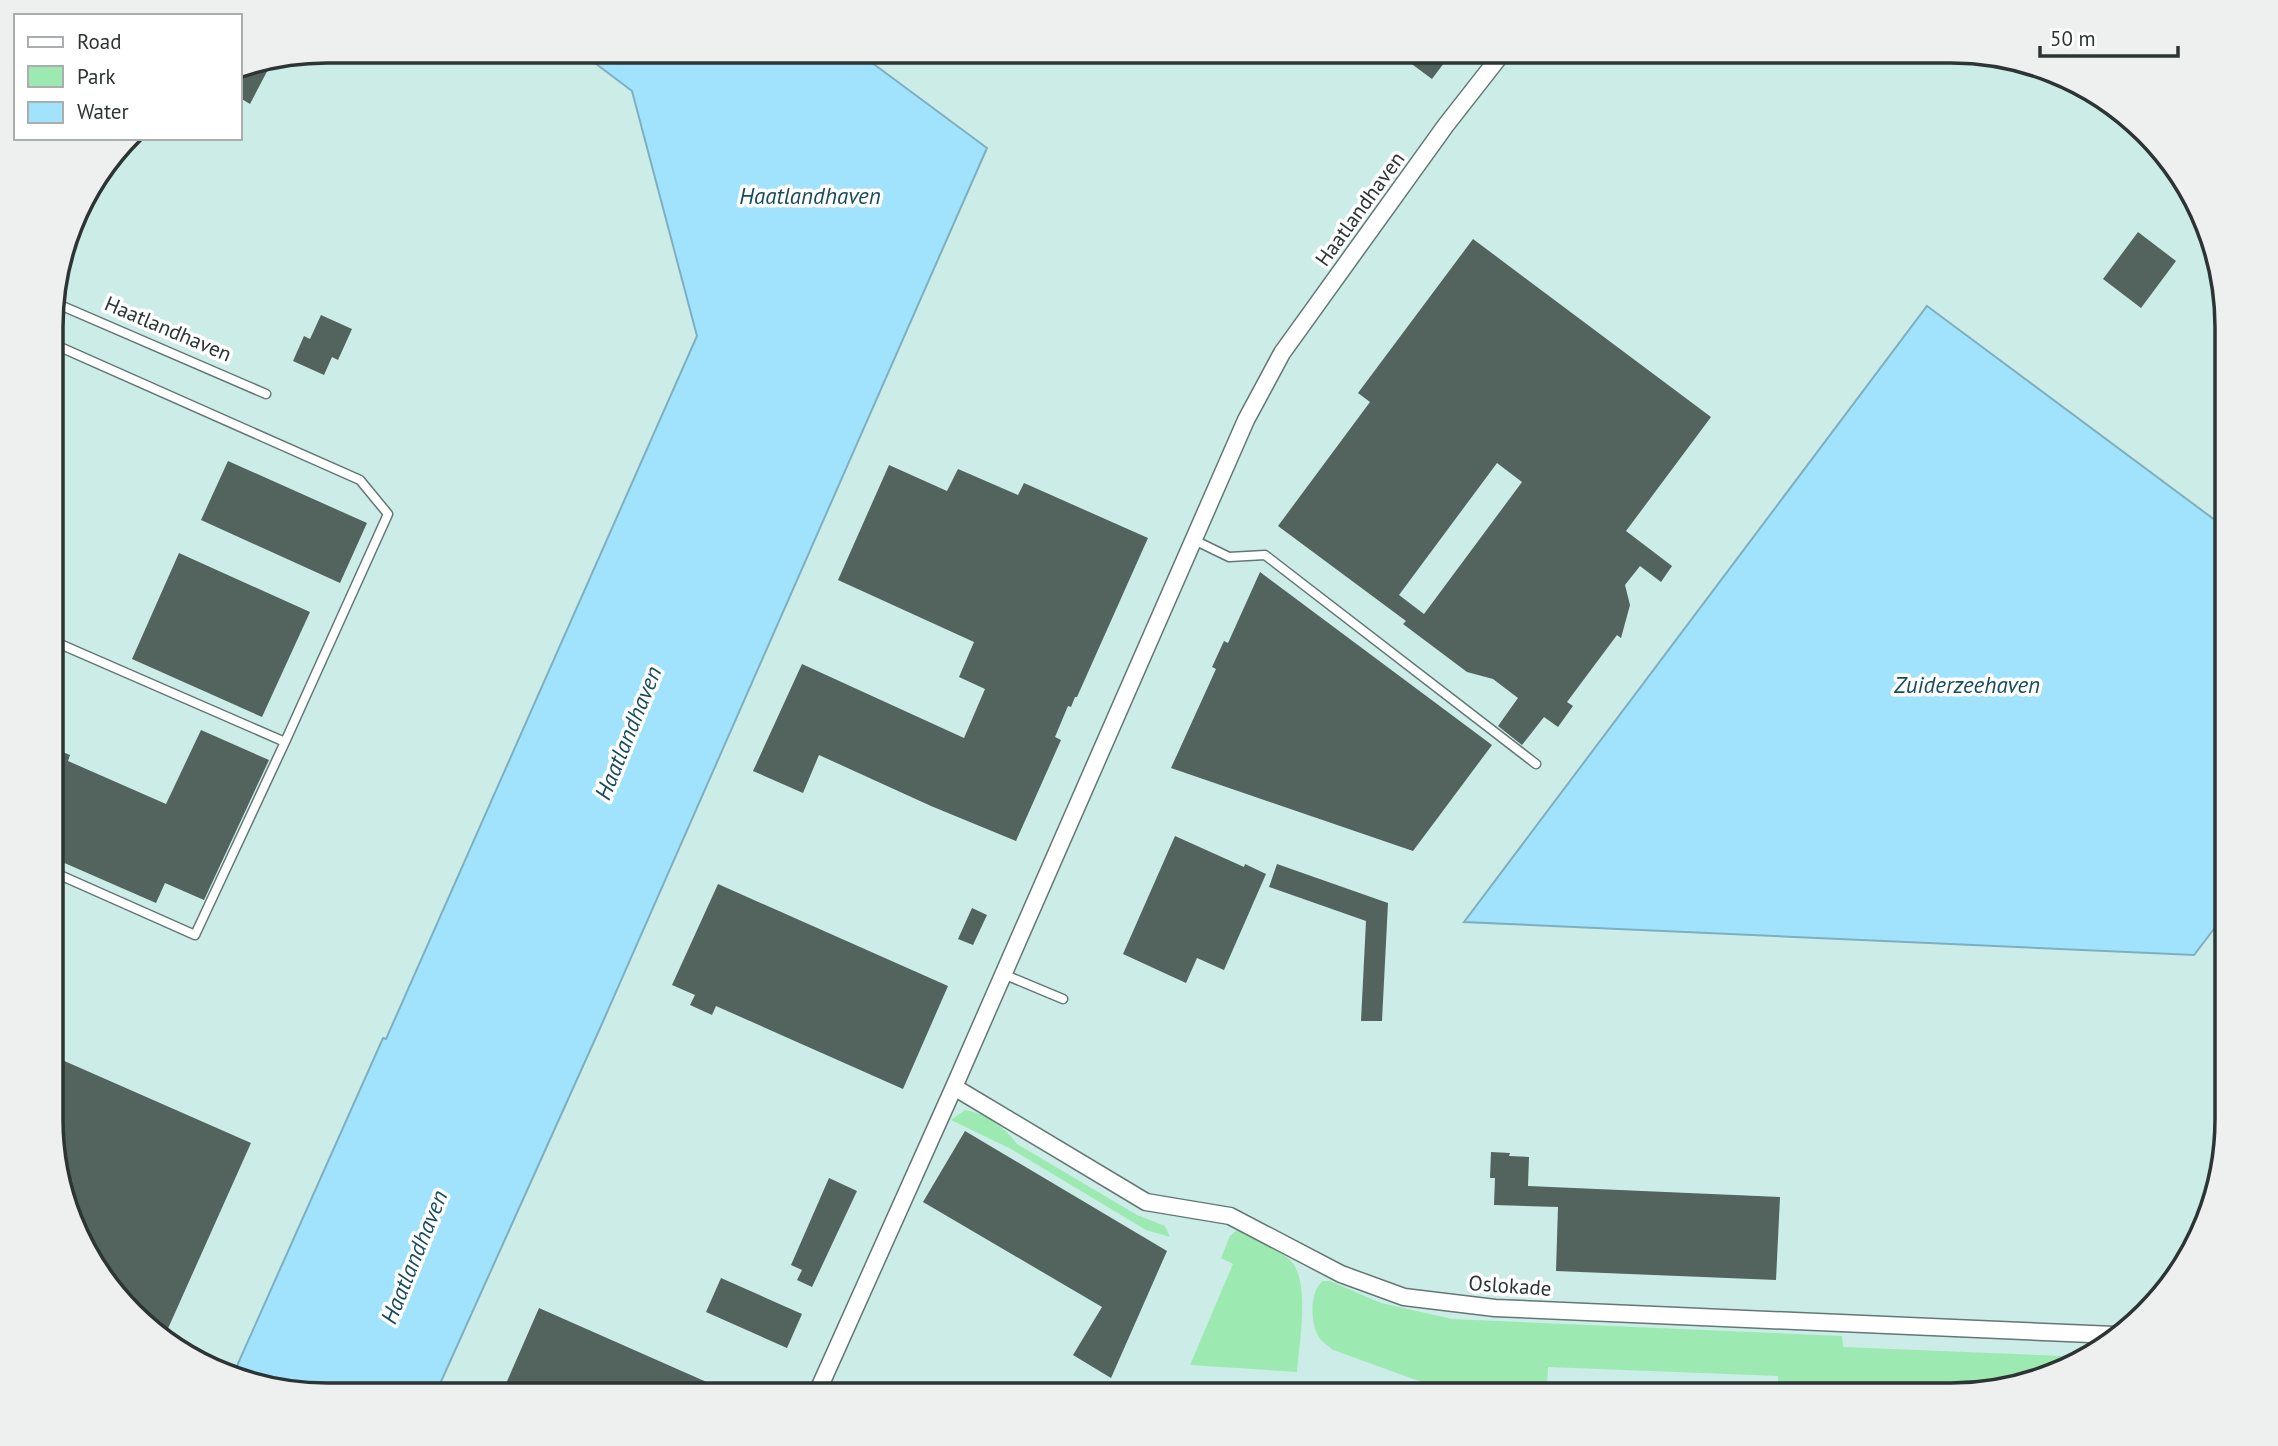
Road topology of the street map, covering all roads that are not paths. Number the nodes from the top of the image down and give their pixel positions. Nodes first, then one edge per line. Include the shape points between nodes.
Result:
1 (1495, 63) edge
2 (64, 307) edge
3 (63, 348) edge
4 (267, 394) dead end
5 (1193, 540) junction
6 (63, 645) edge
7 (285, 742) junction
8 (1535, 764) dead end
9 (63, 876) edge
10 (1003, 974) junction
11 (1063, 999) dead end
12 (954, 1087) junction
13 (2104, 1335) edge
14 (821, 1383) edge

1 - 5 street, Haatlandhaven via 1282,353 1246,420
2 - 4 lane, Haatlandhaven
3 - 7 lane via 360,480 388,514
5 - 8 lane via 1229,557 1265,555
5 - 10 street, Haatlandhaven
6 - 7 lane
7 - 9 lane via 195,935
10 - 11 lane
10 - 12 street, Haatlandhaven
12 - 13 street, Oslokade via 1146,1202 1230,1216 1341,1274 1404,1297 1495,1308
12 - 14 street, Haatlandhaven

